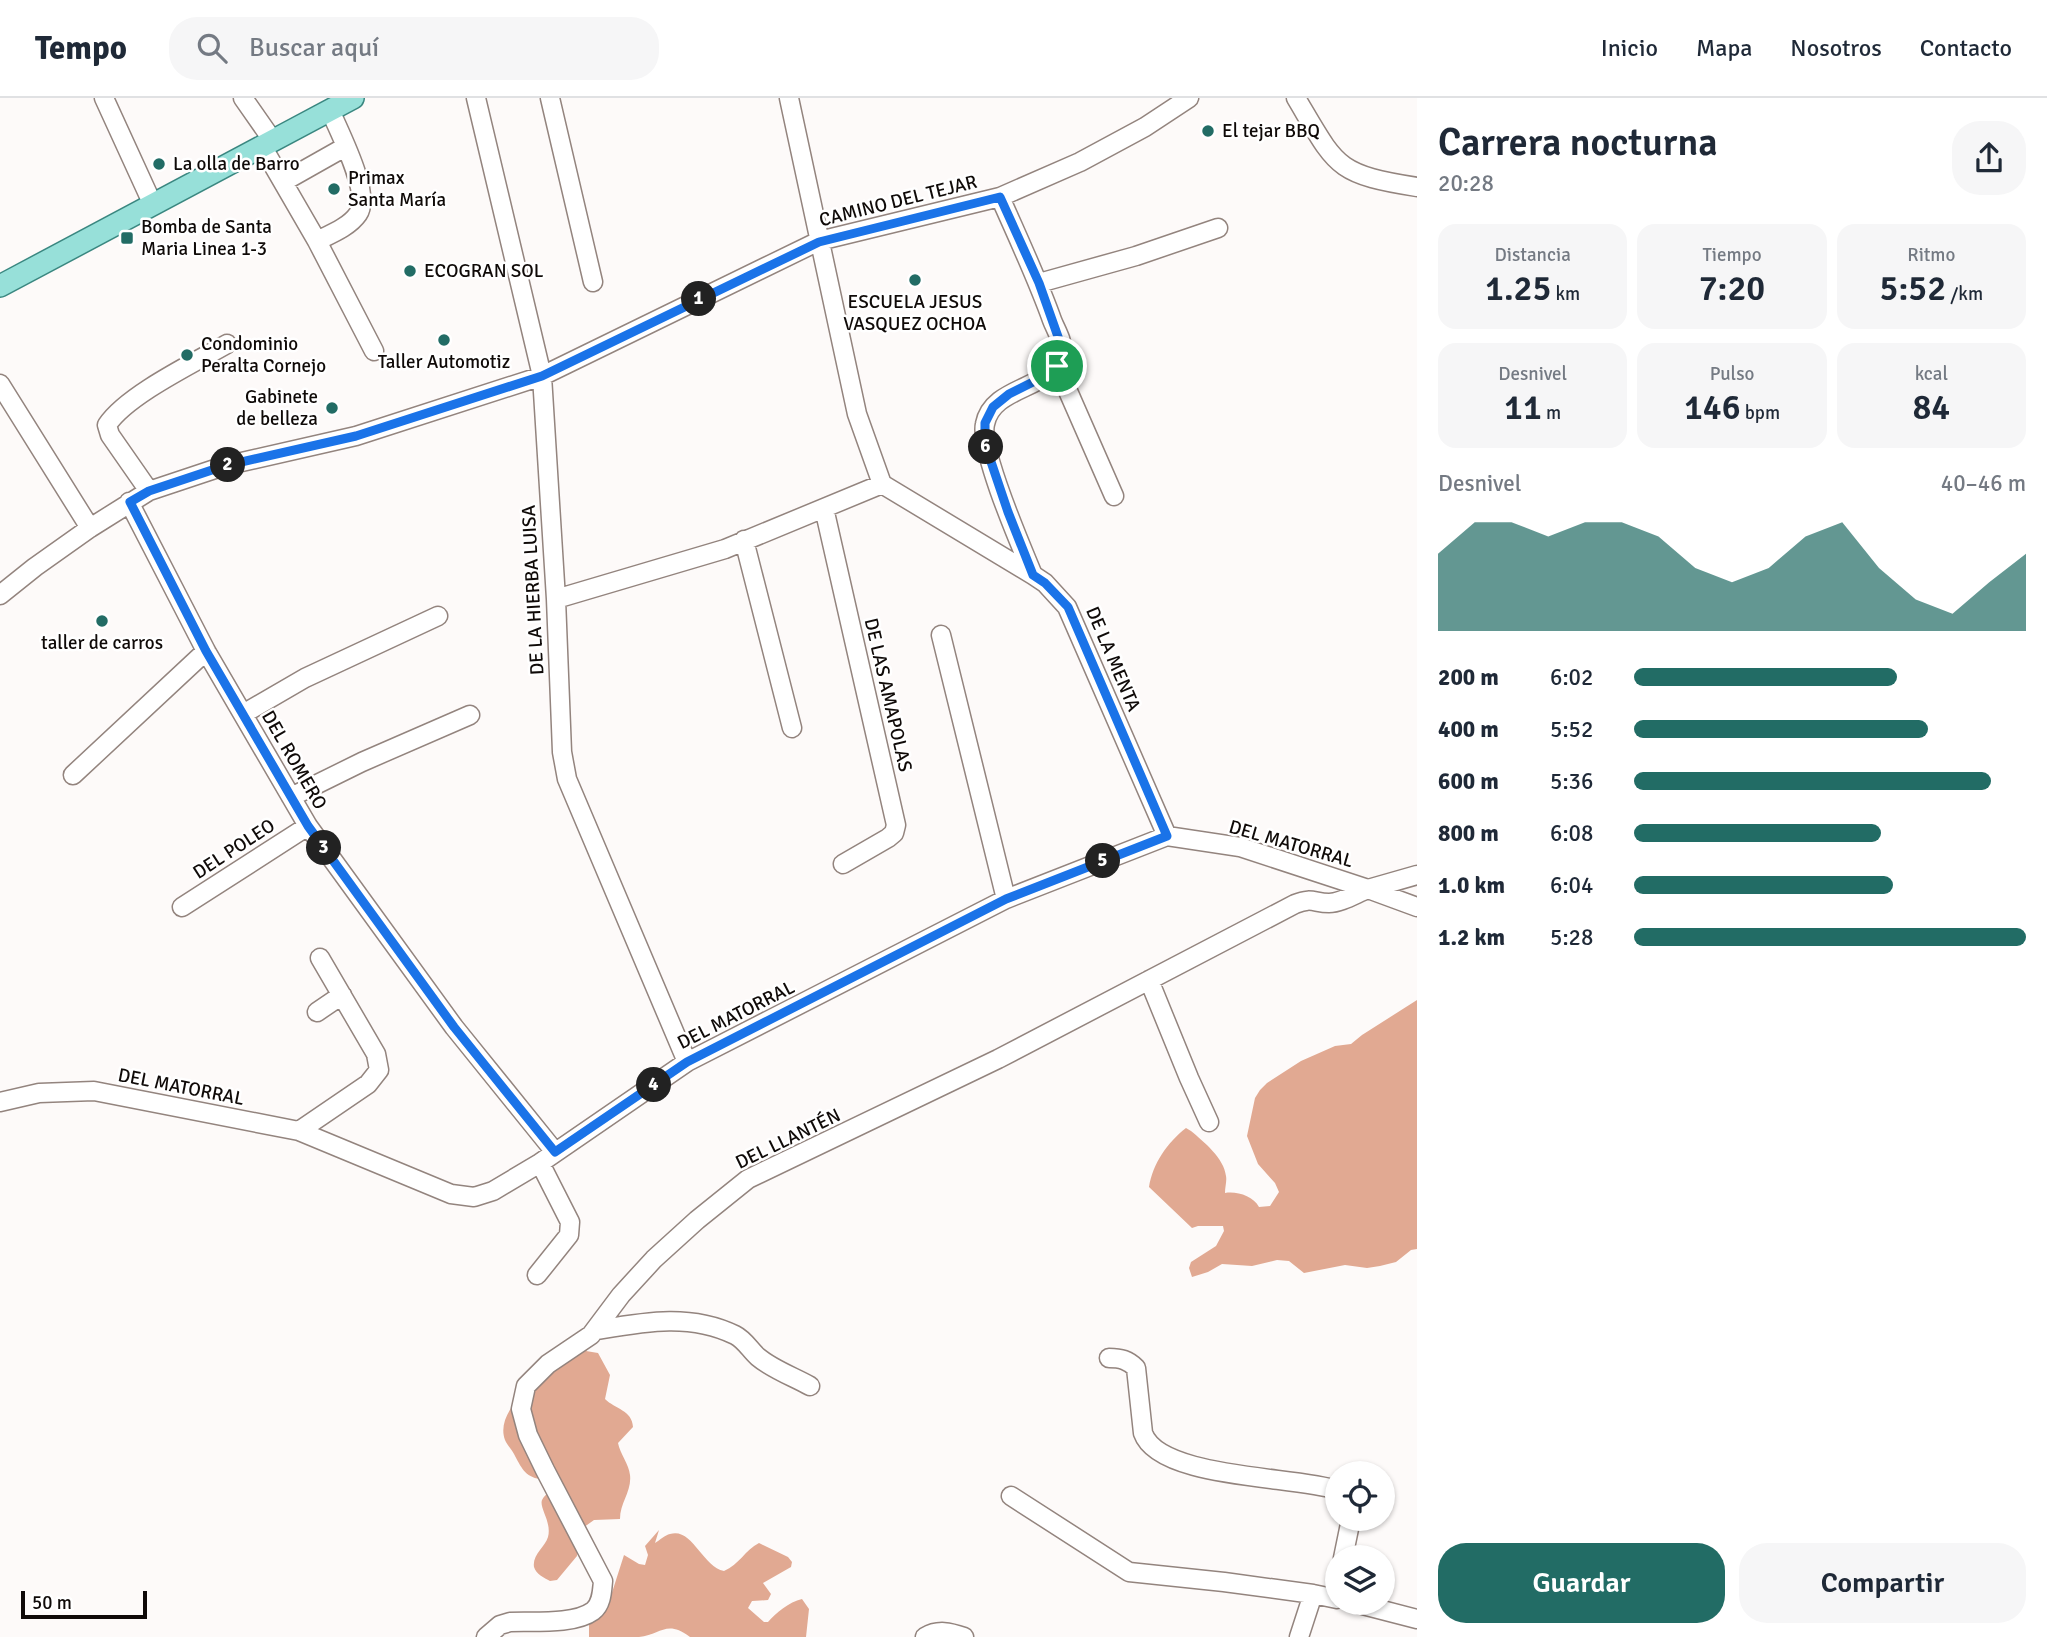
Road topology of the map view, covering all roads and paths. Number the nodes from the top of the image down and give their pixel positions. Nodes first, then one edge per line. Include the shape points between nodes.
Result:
1 (104, 98) edge
2 (243, 98) edge
3 (353, 98) edge
4 (476, 98) edge
5 (550, 98) edge
6 (789, 98) edge
7 (1189, 98) edge
8 (1296, 98) edge
9 (330, 110) junction
10 (267, 144) junction
11 (345, 147) junction
12 (283, 182) junction
13 (1417, 187) edge
14 (1000, 197) junction
15 (153, 205) junction
16 (1218, 228) dead end
17 (317, 241) junction
18 (819, 242) junction
19 (593, 282) dead end
20 (1039, 283) junction
21 (0, 286) edge
22 (227, 344) dead end
23 (374, 351) dead end
24 (1057, 366) junction
25 (542, 376) junction
26 (0, 384) edge
27 (882, 484) junction
28 (149, 491) junction
29 (1114, 496) dead end
30 (130, 502) junction
31 (824, 508) junction
32 (90, 528) junction
33 (744, 540) junction
34 (1033, 575) junction
35 (0, 595) edge
36 (556, 598) junction
37 (438, 616) dead end
38 (941, 635) dead end
39 (206, 651) junction
40 (243, 714) junction
41 (470, 715) dead end
42 (792, 728) dead end
43 (74, 775) dead end
44 (291, 797) junction
45 (308, 826) junction
46 (1167, 836) junction
47 (843, 864) dead end
48 (1417, 875) edge
49 (1368, 889) junction
50 (1006, 899) junction
51 (183, 907) dead end
52 (1417, 908) edge
53 (320, 958) dead end
54 (1149, 980) junction
55 (342, 996) junction
56 (317, 1012) dead end
57 (687, 1062) junction
58 (0, 1102) edge
59 (1209, 1122) dead end
60 (299, 1131) junction
61 (555, 1152) junction
62 (540, 1163) junction
63 (537, 1275) dead end
64 (597, 1330) junction
65 (1109, 1358) dead end
66 (810, 1386) dead end
67 (1325, 1488) edge
68 (1011, 1496) dead end
69 (1313, 1594) junction
70 (1325, 1594) edge
71 (1395, 1613) edge
72 (1417, 1619) edge
73 (486, 1637) edge
74 (925, 1637) edge
75 (964, 1637) edge
76 (1299, 1637) edge

1 - 15 street
2 - 10 street
3 - 9 main road
4 - 25 street, DE LA HIERBA LUISA
5 - 19 street
6 - 18 street
7 - 14 street, CAMINO DEL TEJAR via 1080,162
8 - 13 street via 1329,153 1345,169 1365,178
9 - 10 main road
9 - 11 street
10 - 12 street
10 - 15 main road
11 - 12 street
11 - 17 street via 362,198 360,212
12 - 17 street
14 - 18 street, CAMINO DEL TEJAR
14 - 20 street
15 - 21 main road
16 - 20 street via 1136,257
17 - 23 street
18 - 25 street, CAMINO DEL TEJAR
18 - 27 street via 857,414
20 - 24 street via 1062,348
22 - 28 street via 139,396 116,412 107,425
24 - 29 street
24 - 34 street via 1009,394 993,407 985,423 985,444
25 - 28 street, CAMINO DEL TEJAR via 356,436 224,466
25 - 36 street, DE LA HIERBA LUISA
26 - 32 street
27 - 31 street
27 - 34 street, DE LA MENTA
28 - 30 street, CAMINO DEL TEJAR
30 - 32 street, CAMINO DEL TEJAR
30 - 39 street, DEL ROMERO
31 - 33 street
31 - 47 street, DE LAS AMAPOLAS via 896,825 888,838
32 - 35 street, CAMINO DEL TEJAR
33 - 36 street
33 - 42 street
34 - 46 street, DE LA MENTA via 1068,607
36 - 57 street, DE LA HIERBA LUISA via 567,779
37 - 40 street via 305,678
38 - 50 street
39 - 40 street, DEL ROMERO
39 - 43 street
40 - 44 street, DEL ROMERO
41 - 44 street
44 - 45 street, DEL ROMERO
45 - 51 street, DEL POLEO
45 - 61 street, DEL ROMERO via 454,1027
46 - 49 street, DEL MATORRAL via 1240,847
46 - 50 street, DEL MATORRAL
48 - 49 street, DEL MATORRAL
49 - 52 street
49 - 54 street, DEL LLANTÉN via 1333,904 1315,899 1295,904
50 - 57 street, DEL MATORRAL
53 - 55 street
54 - 59 street
54 - 64 street, DEL LLANTÉN via 998,1059 748,1179 654,1259
55 - 56 street
55 - 60 street via 376,1054 379,1070 368,1084
57 - 61 street, DEL MATORRAL
58 - 60 street, DEL MATORRAL via 39,1093 94,1091
60 - 62 street, DEL MATORRAL via 451,1194 474,1197 493,1191
61 - 62 street, DEL MATORRAL
62 - 63 street via 570,1222 569,1236
64 - 66 street via 650,1321 707,1325 737,1335 761,1359
64 - 73 street, DEL LLANTÉN via 548,1364 526,1386 521,1409 528,1435 603,1581 602,1597 594,1611 575,1619 510,1622
65 - 67 street via 1121,1358 1136,1368 1143,1433 1155,1450 1230,1474
68 - 69 street via 1129,1572
69 - 70 street
69 - 76 street
71 - 72 street
74 - 75 street via 939,1632

